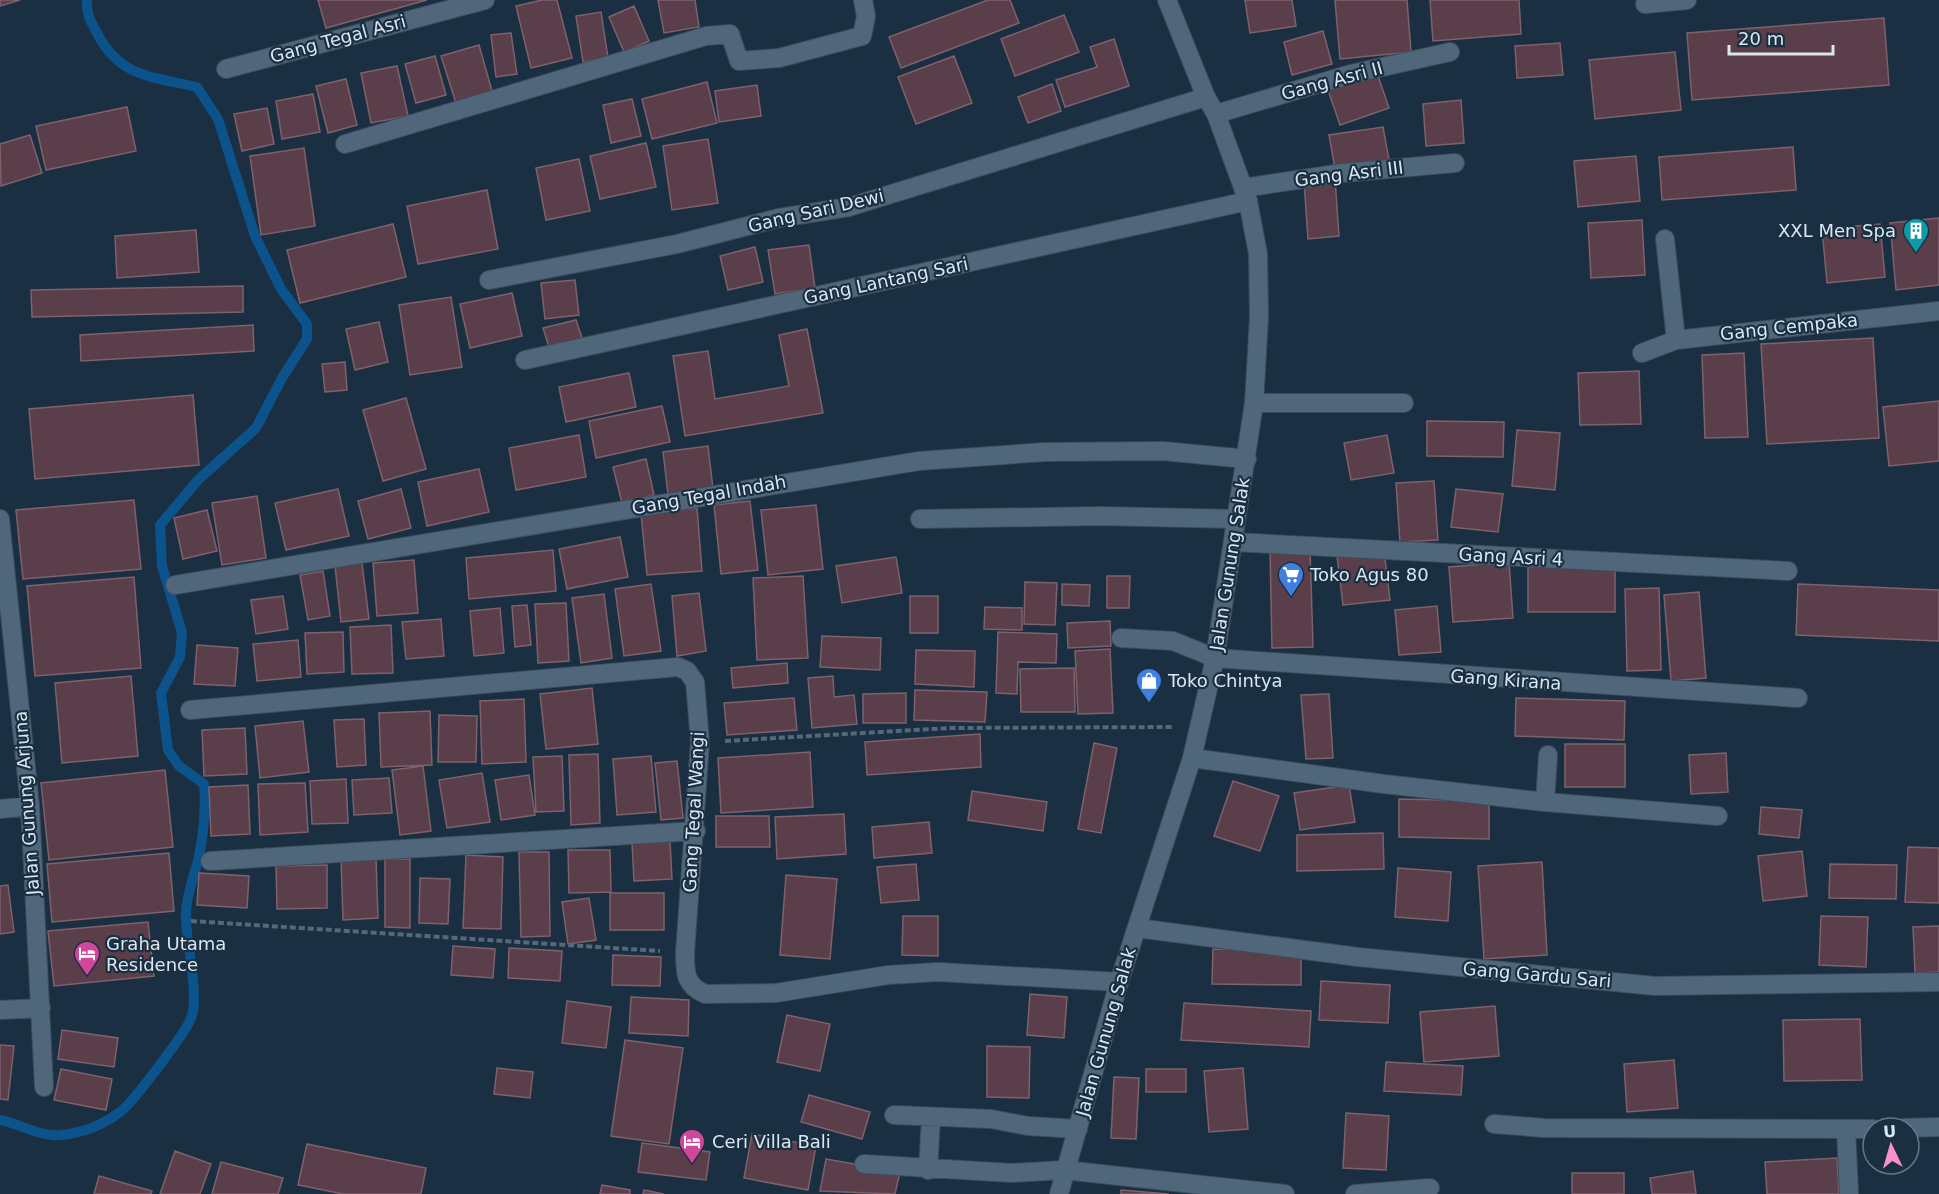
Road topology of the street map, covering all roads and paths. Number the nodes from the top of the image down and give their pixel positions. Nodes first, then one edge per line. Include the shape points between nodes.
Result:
1 (485, 0) edge
2 (863, 0) edge
3 (1167, 0) edge
4 (1688, 0) edge
5 (1645, 4) dead end
6 (1450, 52) dead end
7 (226, 69) dead end
8 (1206, 97) junction
9 (1216, 114) junction
10 (345, 144) dead end
11 (1455, 163) dead end
12 (1246, 195) junction
13 (1665, 239) dead end
14 (489, 280) dead end
15 (1939, 311) edge
16 (1676, 340) junction
17 (1642, 353) dead end
18 (525, 360) dead end
19 (1254, 403) junction
20 (1404, 403) dead end
21 (1247, 459) junction
22 (0, 519) edge
23 (920, 519) dead end
24 (1236, 519) junction
25 (1233, 542) junction
26 (1788, 571) dead end
27 (175, 585) dead end
28 (1121, 638) dead end
29 (1215, 657) junction
30 (1798, 698) dead end
31 (190, 710) dead end
32 (1199, 727) junction
33 (700, 742) junction
34 (1548, 755) dead end
35 (1192, 758) junction
36 (1545, 802) junction
37 (30, 806) junction
38 (0, 809) edge
39 (1719, 816) dead end
40 (696, 831) junction
41 (210, 861) dead end
42 (190, 921) dead end
43 (1137, 928) junction
44 (684, 953) junction
45 (1119, 982) junction
46 (1939, 982) edge
47 (41, 1008) junction
48 (0, 1010) edge
49 (44, 1087) dead end
50 (894, 1115) dead end
51 (931, 1118) junction
52 (1494, 1125) dead end
53 (1939, 1127) edge
54 (1921, 1128) edge
55 (1078, 1129) junction
56 (1861, 1129) edge
57 (1846, 1130) junction
58 (864, 1164) dead end
59 (928, 1170) junction
60 (1064, 1170) junction
61 (1430, 1188) dead end
62 (1059, 1194) edge
63 (1285, 1194) edge
64 (1355, 1194) edge
65 (1849, 1194) edge

1 - 7 street, Gang Tegal Asri
2 - 10 street via 866,16 862,36 779,58 739,61 730,34 706,36
3 - 8 street, Jalan Gunung Salak
4 - 5 street
6 - 9 street, Gang Asri II via 1351,74
8 - 9 street, Jalan Gunung Salak
8 - 14 street, Gang Sari Dewi via 849,207 779,218 654,249
9 - 12 street, Jalan Gunung Salak
11 - 12 street, Gang Asri III via 1343,173
12 - 18 street, Gang Lantang Sari
12 - 19 street, Jalan Gunung Salak via 1258,254
13 - 16 street
15 - 16 street, Gang Cempaka
16 - 17 street, Gang Cempaka
19 - 20 street
19 - 21 street, Jalan Gunung Salak
21 - 24 street, Jalan Gunung Salak
21 - 27 street, Gang Tegal Indah via 1163,452 1046,452 919,461
22 - 37 street, Jalan Gunung Arjuna
23 - 24 street
24 - 25 street, Jalan Gunung Salak
25 - 26 street, Gang Asri 4
25 - 29 street, Jalan Gunung Salak
28 - 29 street, Gang Kirana via 1173,641
29 - 30 street, Gang Kirana
29 - 32 street, Jalan Gunung Salak
31 - 33 street, Gang Tegal Wangi via 678,667 687,671 694,682
32 - 33 path via 949,728
32 - 35 street, Jalan Gunung Salak
33 - 40 street, Gang Tegal Wangi
34 - 36 street
35 - 36 street
35 - 43 street, Jalan Gunung Salak
36 - 39 street
37 - 38 street
37 - 47 street, Jalan Gunung Arjuna
40 - 41 street
40 - 44 street, Gang Tegal Wangi
42 - 44 path
43 - 45 street, Jalan Gunung Salak
43 - 46 street, Gang Gardu Sari via 1358,957 1634,984
44 - 45 street, Gang Tegal Wangi via 688,983 705,994 776,993 888,975 938,972
45 - 55 street, Jalan Gunung Salak
47 - 48 street
47 - 49 street, Jalan Gunung Arjuna
50 - 51 street
51 - 55 street via 991,1119
51 - 59 street
52 - 57 street
53 - 54 street
55 - 60 street, Jalan Gunung Salak
56 - 57 street
57 - 65 street
58 - 59 street
59 - 60 street
60 - 62 street, Jalan Gunung Salak
60 - 63 street
61 - 64 street

